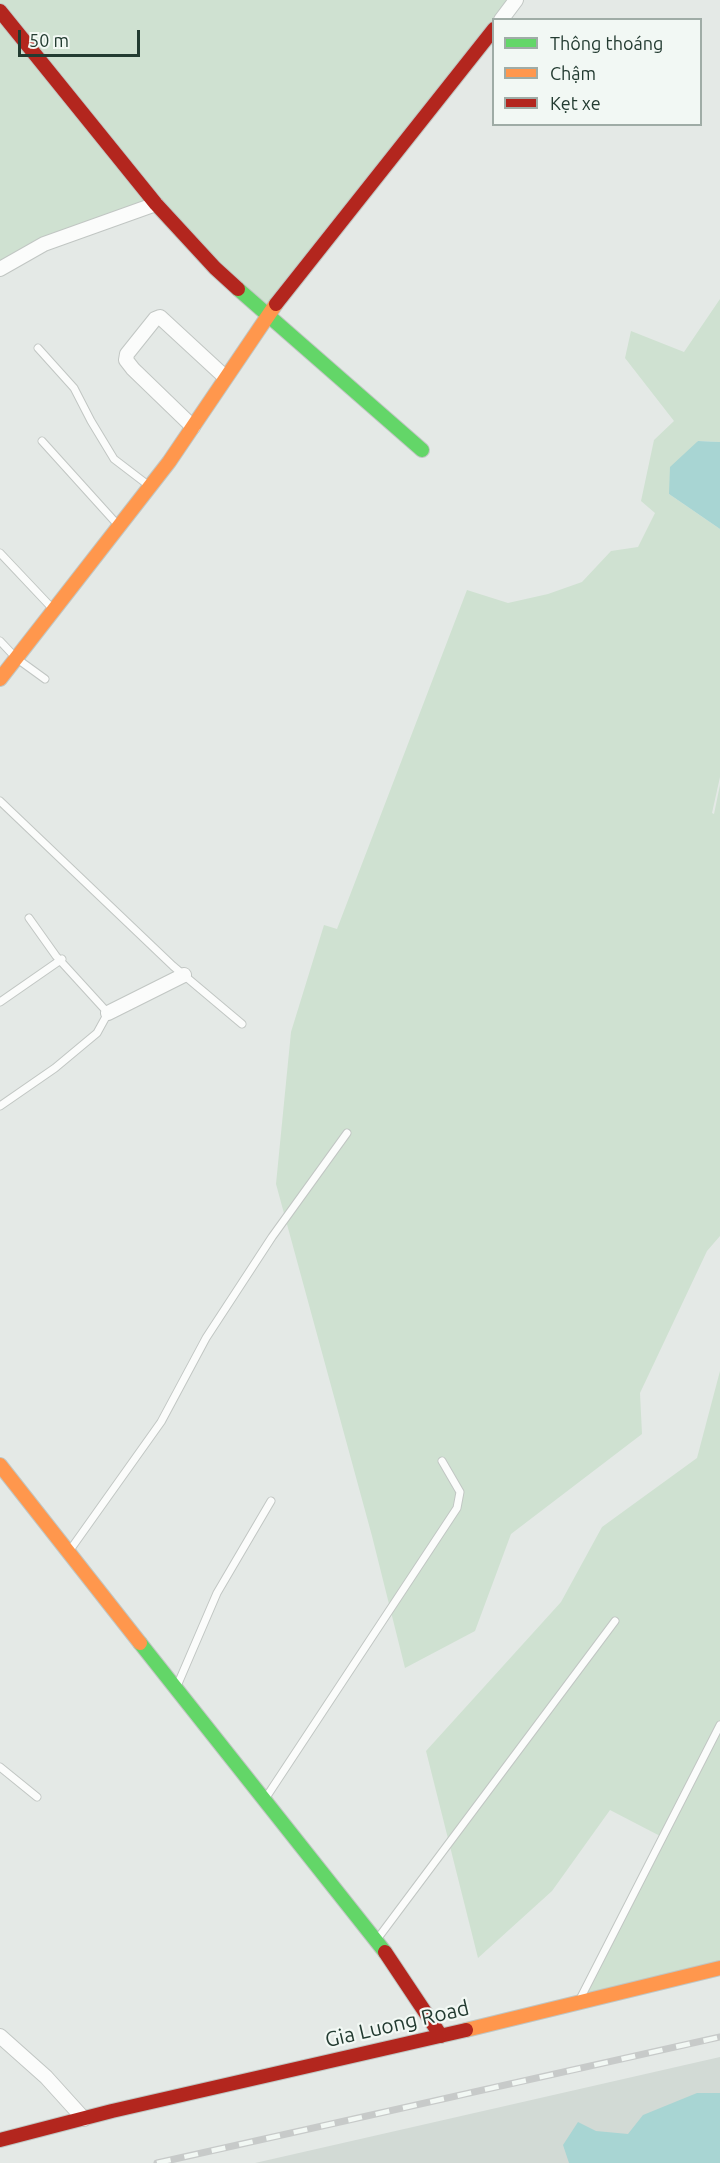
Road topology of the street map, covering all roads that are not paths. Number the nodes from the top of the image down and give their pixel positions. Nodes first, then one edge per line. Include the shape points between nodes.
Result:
1 (516, 0) edge
2 (0, 11) edge
3 (502, 18) edge
4 (492, 31) edge
5 (156, 204) junction
6 (0, 270) edge
7 (266, 316) junction
8 (38, 348) dead end
9 (225, 377) junction
10 (193, 427) junction
11 (42, 441) dead end
12 (422, 450) dead end
13 (150, 487) junction
14 (119, 526) junction
15 (0, 553) edge
16 (54, 610) junction
17 (0, 641) edge
18 (16, 658) junction
19 (0, 679) edge
20 (45, 679) dead end
21 (2, 806) edge
22 (29, 918) dead end
23 (62, 959) junction
24 (184, 975) junction
25 (0, 1002) edge
26 (108, 1013) junction
27 (243, 1024) dead end
28 (0, 1106) edge
29 (347, 1133) dead end
30 (442, 1461) dead end
31 (0, 1466) edge
32 (271, 1501) dead end
33 (69, 1552) junction
34 (615, 1621) dead end
35 (176, 1688) junction
36 (720, 1725) edge
37 (0, 1767) edge
38 (37, 1797) dead end
39 (264, 1801) junction
40 (377, 1940) junction
41 (720, 1968) edge
42 (577, 2004) junction
43 (0, 2036) edge
44 (441, 2036) junction
45 (84, 2119) junction
46 (0, 2140) edge

1 - 3 street
2 - 5 street
4 - 7 street
5 - 6 street via 44,244
5 - 7 street via 214,268
7 - 9 street
7 - 12 street
8 - 13 lane via 74,388 114,459
9 - 10 street
9 - 10 street via 160,317 127,354 126,360 133,369
10 - 13 street
11 - 14 lane
13 - 14 street
14 - 16 street
15 - 16 lane
16 - 18 street
17 - 18 lane
18 - 19 street
18 - 20 lane
21 - 24 lane
22 - 23 lane
23 - 25 lane
23 - 26 lane
24 - 26 street
24 - 27 lane
26 - 28 lane via 97,1034
29 - 33 lane via 206,1338 161,1422
30 - 39 lane via 460,1492 457,1508
31 - 33 street
32 - 35 lane via 217,1593
33 - 35 street
34 - 40 lane
35 - 39 street
36 - 42 lane
37 - 38 lane
39 - 40 street
40 - 44 street
41 - 42 street, Gia Luong Road
42 - 44 street, Gia Luong Road
43 - 45 street via 46,2077
44 - 45 street, Gia Luong Road
45 - 46 street, Gia Luong Road

